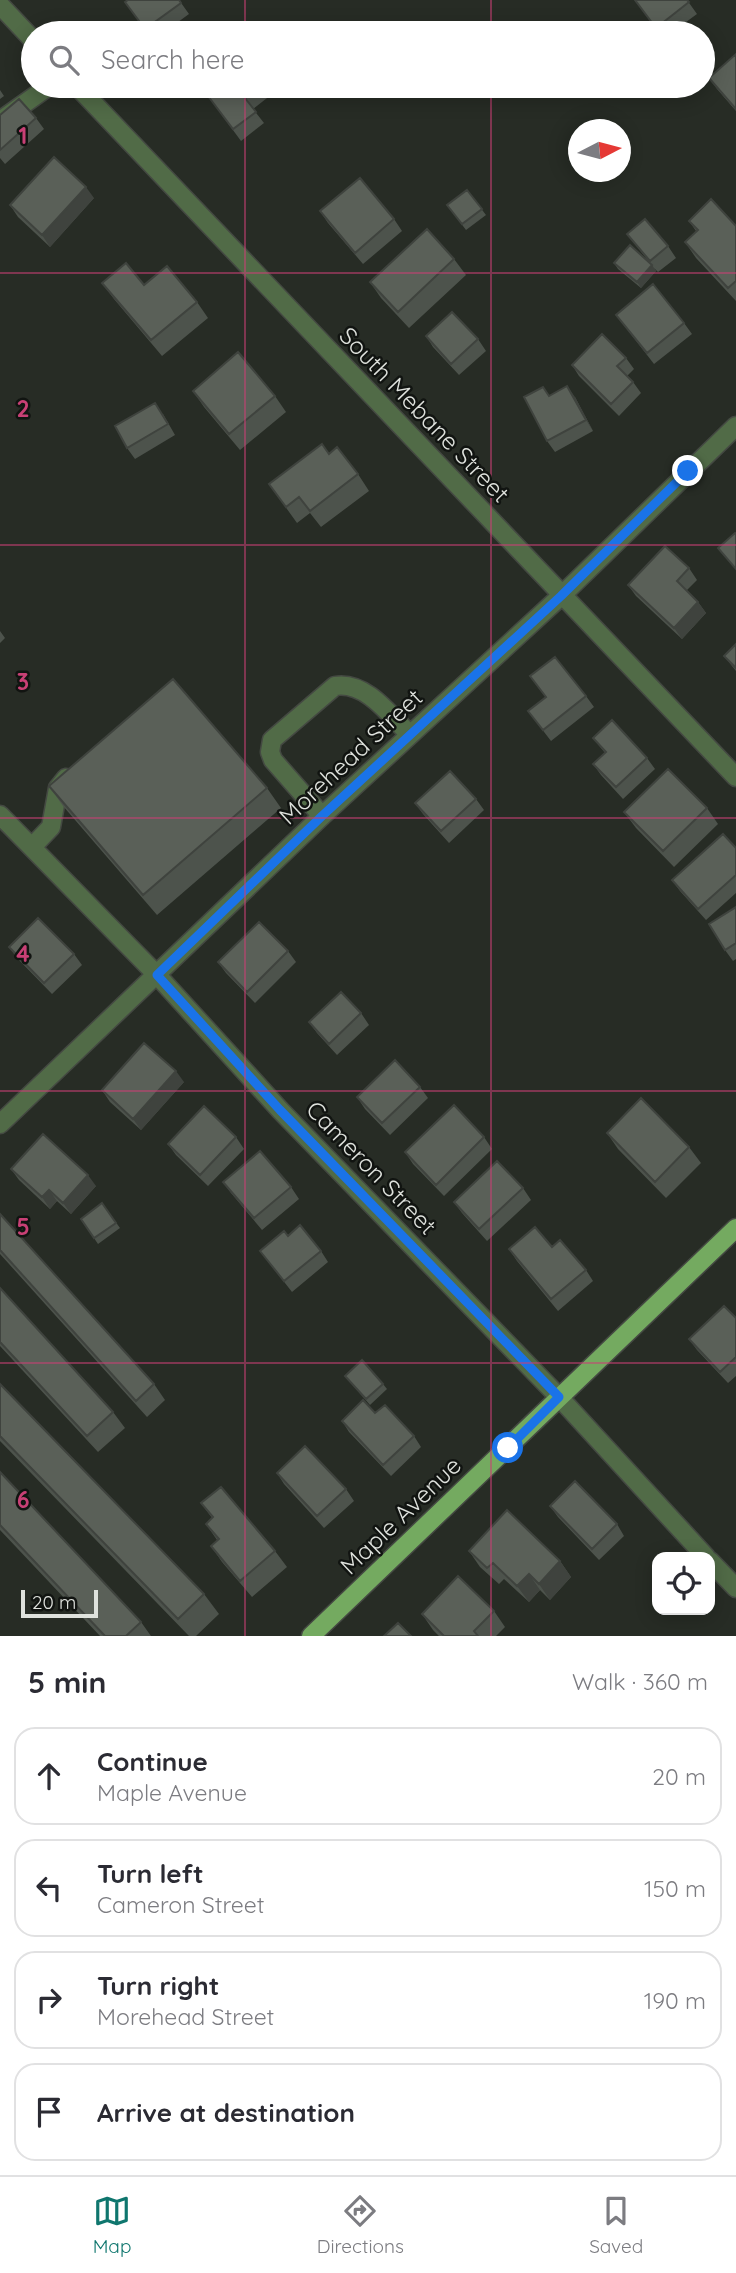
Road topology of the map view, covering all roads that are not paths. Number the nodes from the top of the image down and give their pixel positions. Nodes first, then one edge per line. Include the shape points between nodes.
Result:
1 (0, 5) edge
2 (21, 27) edge
3 (32, 98) edge
4 (88, 98) edge
5 (0, 121) edge
6 (736, 426) edge
7 (561, 596) junction
8 (410, 735) junction
9 (66, 777) edge
10 (736, 777) edge
11 (0, 815) edge
12 (322, 816) junction
13 (32, 847) junction
14 (157, 975) junction
15 (0, 1124) edge
16 (736, 1228) edge
17 (559, 1397) junction
18 (701, 1552) edge
19 (715, 1566) edge
20 (736, 1588) edge
21 (311, 1636) edge

1 - 2 street
3 - 5 street
4 - 7 street, South Mebane Street
6 - 7 street, Morehead Street
7 - 8 street, Morehead Street
7 - 10 street, South Mebane Street
8 - 12 street, Morehead Street
8 - 12 street via 377,702 344,684 335,686 272,740 273,760
9 - 13 street via 58,788 51,827
11 - 13 street, Cameron Street
12 - 14 street, Morehead Street
13 - 14 street, Cameron Street
14 - 15 street, Morehead Street
14 - 17 street, Cameron Street via 280,1110
16 - 17 main road, Maple Avenue
17 - 18 street, Cameron Street
17 - 21 main road, Maple Avenue
19 - 20 street

